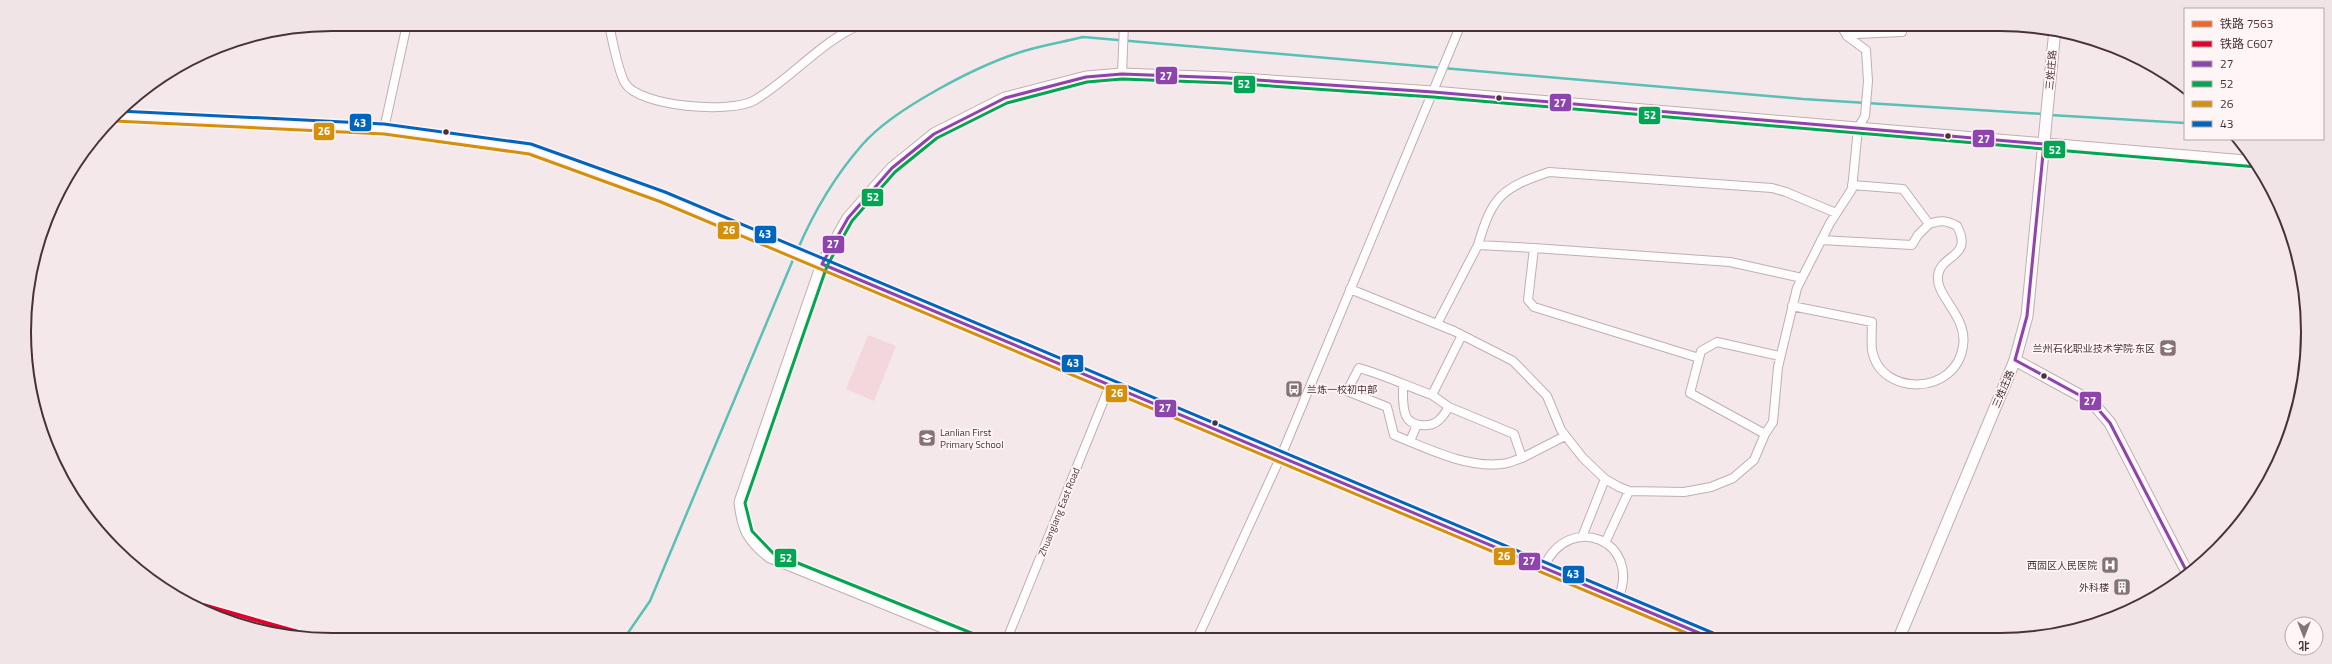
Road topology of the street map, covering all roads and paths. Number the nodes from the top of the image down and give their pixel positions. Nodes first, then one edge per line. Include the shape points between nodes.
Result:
1 (405, 31) edge
2 (611, 31) edge
3 (850, 31) edge
4 (1124, 31) edge
5 (1458, 31) edge
6 (1844, 31) edge
7 (1902, 31) edge
8 (1847, 36) junction
9 (2054, 36) edge
10 (1122, 74) junction
11 (1435, 87) junction
12 (122, 116) edge
13 (1858, 128) junction
14 (384, 129) junction
15 (2044, 144) junction
16 (2247, 161) edge
17 (1852, 185) junction
18 (1836, 213) junction
19 (1929, 224) junction
20 (1821, 240) junction
21 (1478, 245) junction
22 (1534, 248) junction
23 (818, 263) junction
24 (1802, 278) junction
25 (1350, 289) junction
26 (1792, 306) junction
27 (1436, 324) junction
28 (1462, 335) junction
29 (1780, 356) junction
30 (1699, 358) junction
31 (2015, 360) junction
32 (1110, 385) junction
33 (1403, 385) junction
34 (1432, 394) junction
35 (1449, 407) junction
36 (1418, 425) junction
37 (1765, 434) junction
38 (1565, 436) junction
39 (1410, 441) junction
40 (1281, 456) junction
41 (1522, 458) junction
42 (1605, 480) junction
43 (1629, 491) junction
44 (1582, 537) junction
45 (1605, 543) junction
46 (1544, 568) junction
47 (2186, 568) edge
48 (1618, 598) junction
49 (957, 633) edge
50 (1009, 633) edge
51 (1200, 633) edge
52 (1699, 633) edge
53 (1901, 633) edge

1 - 14 street
2 - 3 street via 625,83 637,95 671,103 710,107 734,106 754,101 816,52
4 - 10 street
5 - 11 street
6 - 8 street
7 - 8 street
8 - 13 street via 1866,50 1865,116
9 - 15 street, 三姓庄路
10 - 11 street
10 - 23 street via 1086,77 1005,98 934,134 892,168 848,218
11 - 13 street
11 - 25 street
12 - 14 street
13 - 15 street
13 - 17 street
14 - 23 street via 530,150 664,197
15 - 16 street
15 - 31 street, 三姓庄路 via 2027,316
17 - 18 street
17 - 19 street via 1903,189
18 - 20 street
18 - 21 street via 1772,188 1549,172 1524,180 1500,196 1487,215
19 - 20 street via 1912,245
19 - 26 street via 1940,220 1948,221 1957,226 1962,239 1958,252 1942,266 1938,275 1941,292 1962,328 1964,346 1957,363 1945,376 1929,384 1917,385 1893,379 1880,367 1872,351 1872,322
20 - 24 street
21 - 22 street
21 - 27 street
22 - 24 street via 1730,262
22 - 30 street via 1528,300 1534,307
23 - 32 street
23 - 49 street via 740,502 742,522 753,544 770,557
24 - 26 street
25 - 27 street
25 - 40 street
26 - 29 street
27 - 28 street
28 - 34 street
28 - 38 street via 1513,361 1547,396
29 - 30 street via 1716,342 1701,351
29 - 37 street via 1773,422
30 - 37 street via 1690,393
31 - 47 street via 2092,402 2110,423
31 - 53 street, 三姓庄路
32 - 40 street
32 - 50 street, Zhuanglang East Road
33 - 34 street
33 - 36 street via 1403,404 1407,417
33 - 39 street via 1387,376 1359,368 1347,392 1387,407 1394,435
34 - 35 street
35 - 36 street via 1439,421
35 - 41 street via 1514,434
36 - 39 street
37 - 43 street via 1754,460 1732,478 1684,492
38 - 41 street
38 - 42 street via 1582,458
39 - 41 street via 1474,464 1502,464
40 - 46 street
40 - 51 street
42 - 43 street
42 - 44 street
43 - 45 street
44 - 45 street via 1600,539
44 - 46 street via 1559,544 1550,554
45 - 48 street via 1612,547 1620,558 1624,572 1624,586
46 - 48 street
48 - 52 street

